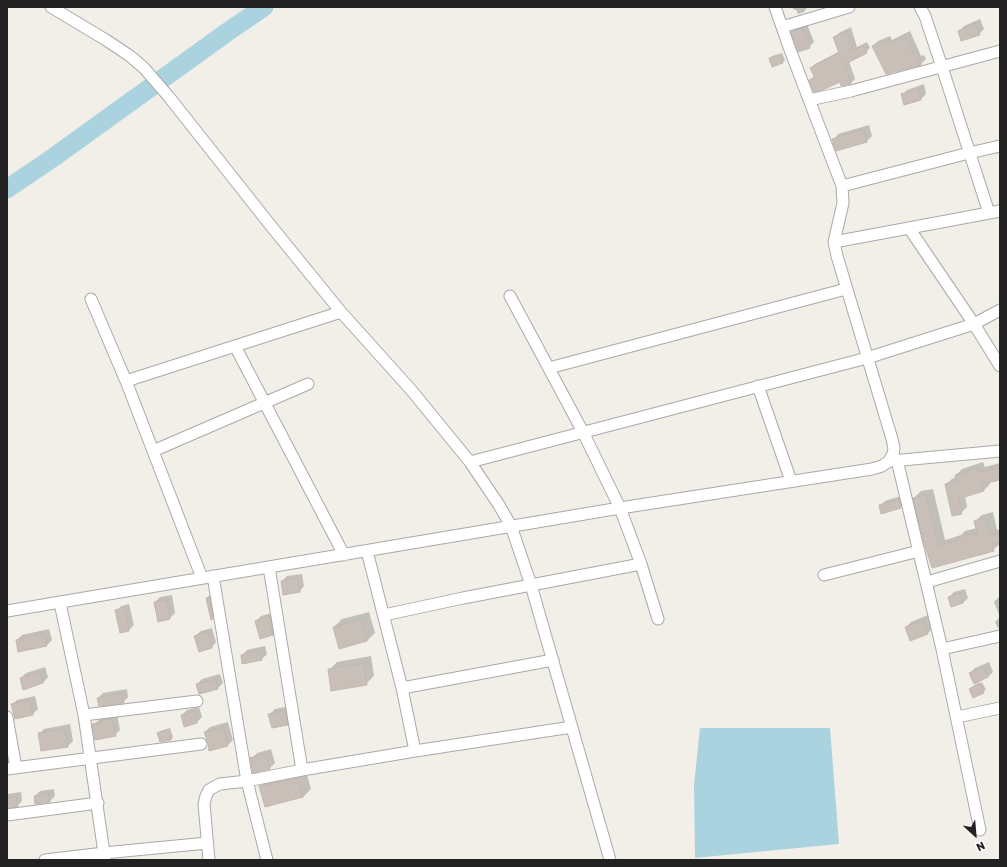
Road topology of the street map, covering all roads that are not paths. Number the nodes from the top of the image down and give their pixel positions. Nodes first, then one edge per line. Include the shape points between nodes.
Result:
1 (51, 7) edge
2 (775, 7) edge
3 (849, 7) edge
4 (920, 7) edge
5 (782, 27) junction
6 (1000, 51) edge
7 (942, 67) junction
8 (809, 100) junction
9 (1000, 146) edge
10 (969, 153) junction
11 (842, 186) junction
12 (995, 212) edge
13 (909, 228) junction
14 (834, 242) junction
15 (846, 289) junction
16 (510, 296) dead end
17 (91, 299) dead end
18 (1000, 310) edge
19 (341, 312) junction
20 (974, 324) junction
21 (235, 346) junction
22 (868, 358) junction
23 (1000, 366) edge
24 (548, 368) junction
25 (126, 381) junction
26 (308, 384) dead end
27 (758, 386) junction
28 (264, 403) junction
29 (584, 432) junction
30 (153, 451) junction
31 (1000, 451) edge
32 (893, 461) junction
33 (470, 462) junction
34 (791, 481) junction
35 (620, 508) junction
36 (511, 526) junction
37 (367, 551) junction
38 (919, 551) junction
39 (344, 555) junction
40 (1000, 561) edge
41 (641, 564) junction
42 (269, 567) junction
43 (824, 575) dead end
44 (208, 577) junction
45 (927, 582) junction
46 (531, 585) junction
47 (60, 603) junction
48 (7, 611) edge
49 (384, 615) junction
50 (658, 619) dead end
51 (1000, 636) edge
52 (942, 649) junction
53 (552, 660) junction
54 (402, 688) junction
55 (198, 701) dead end
56 (1000, 708) edge
57 (84, 715) junction
58 (7, 717) edge
59 (957, 717) junction
60 (572, 727) junction
61 (201, 744) dead end
62 (415, 751) junction
63 (90, 758) junction
64 (12, 768) edge
65 (302, 770) junction
66 (247, 781) junction
67 (98, 804) junction
68 (7, 816) edge
69 (980, 830) dead end
70 (207, 843) junction
71 (105, 856) edge
72 (45, 860) edge
73 (209, 860) edge
74 (267, 860) edge
75 (610, 860) edge

1 - 19 street via 118,48 144,68
2 - 5 street
3 - 5 street
4 - 7 street
5 - 8 street
6 - 7 street
7 - 8 street
7 - 10 street
8 - 11 street
9 - 10 street
10 - 11 street
10 - 12 street
11 - 14 street via 843,203
12 - 13 street
13 - 14 street
13 - 20 street
14 - 15 street
15 - 22 street
15 - 24 street
16 - 24 street
17 - 25 street
18 - 20 street
19 - 21 street
19 - 33 street via 412,391
20 - 22 street
20 - 23 street
21 - 25 street
21 - 28 street
22 - 27 street
22 - 32 street via 894,448
24 - 29 street
25 - 30 street
26 - 28 street
27 - 29 street
27 - 34 street
28 - 30 street
28 - 39 street
29 - 33 street
29 - 35 street
30 - 44 street
31 - 32 street
32 - 34 street via 872,469
32 - 38 street
33 - 36 street
34 - 35 street
35 - 36 street
35 - 41 street
36 - 37 street
36 - 46 street
37 - 39 street
37 - 49 street
38 - 43 street
38 - 45 street
39 - 42 street
40 - 45 street
41 - 46 street
41 - 50 street
42 - 44 street
42 - 65 street
44 - 47 street
44 - 66 street
45 - 52 street
46 - 49 street
46 - 53 street
47 - 48 street
47 - 57 street
49 - 54 street
51 - 52 street
52 - 59 street
53 - 54 street
53 - 60 street
54 - 62 street
55 - 57 street
56 - 59 street
57 - 63 street
58 - 64 street
59 - 69 street
60 - 62 street
60 - 75 street
61 - 63 street
62 - 65 street
63 - 64 street
63 - 67 street
65 - 66 street
66 - 70 street via 214,786 206,796 204,812
66 - 74 street
67 - 68 street
67 - 71 street
70 - 71 street
70 - 73 street
71 - 72 street

